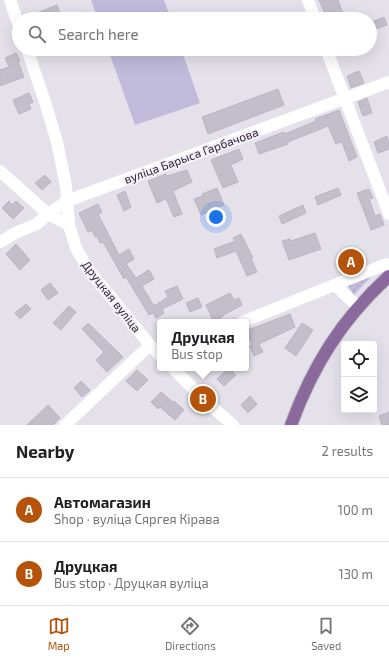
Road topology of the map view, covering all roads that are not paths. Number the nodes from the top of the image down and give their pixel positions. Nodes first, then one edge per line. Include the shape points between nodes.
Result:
1 (10, 0) edge
2 (308, 0) edge
3 (14, 12) edge
4 (312, 12) edge
5 (29, 56) edge
6 (329, 56) edge
7 (389, 82) edge
8 (345, 99) junction
9 (0, 171) edge
10 (68, 201) junction
11 (48, 214) junction
12 (389, 214) edge
13 (69, 225) junction
14 (0, 242) edge
15 (389, 264) edge
16 (389, 276) edge
17 (335, 285) junction
18 (358, 307) junction
19 (249, 319) edge
20 (150, 345) junction
21 (157, 352) edge
22 (176, 371) edge
23 (65, 425) edge
24 (233, 425) edge
25 (291, 425) edge

1 - 3 street
2 - 4 street
5 - 10 street, Друцкая вуліца via 57,142
6 - 8 street
7 - 8 street, вуліца Барыса Гарбачова
8 - 10 street, вуліца Барыса Гарбачова
8 - 12 street
9 - 11 street
10 - 11 street, вуліца Барыса Гарбачова
10 - 13 street, Друцкая вуліца
11 - 13 street
11 - 14 street, вуліца Барыса Гарбачова via 36,224
13 - 20 street, Друцкая вуліца via 76,248 88,269
15 - 17 street
16 - 18 main road
17 - 18 street
17 - 19 street
18 - 25 main road via 326,350 310,378
20 - 21 street, Друцкая вуліца
20 - 23 street
22 - 24 street

